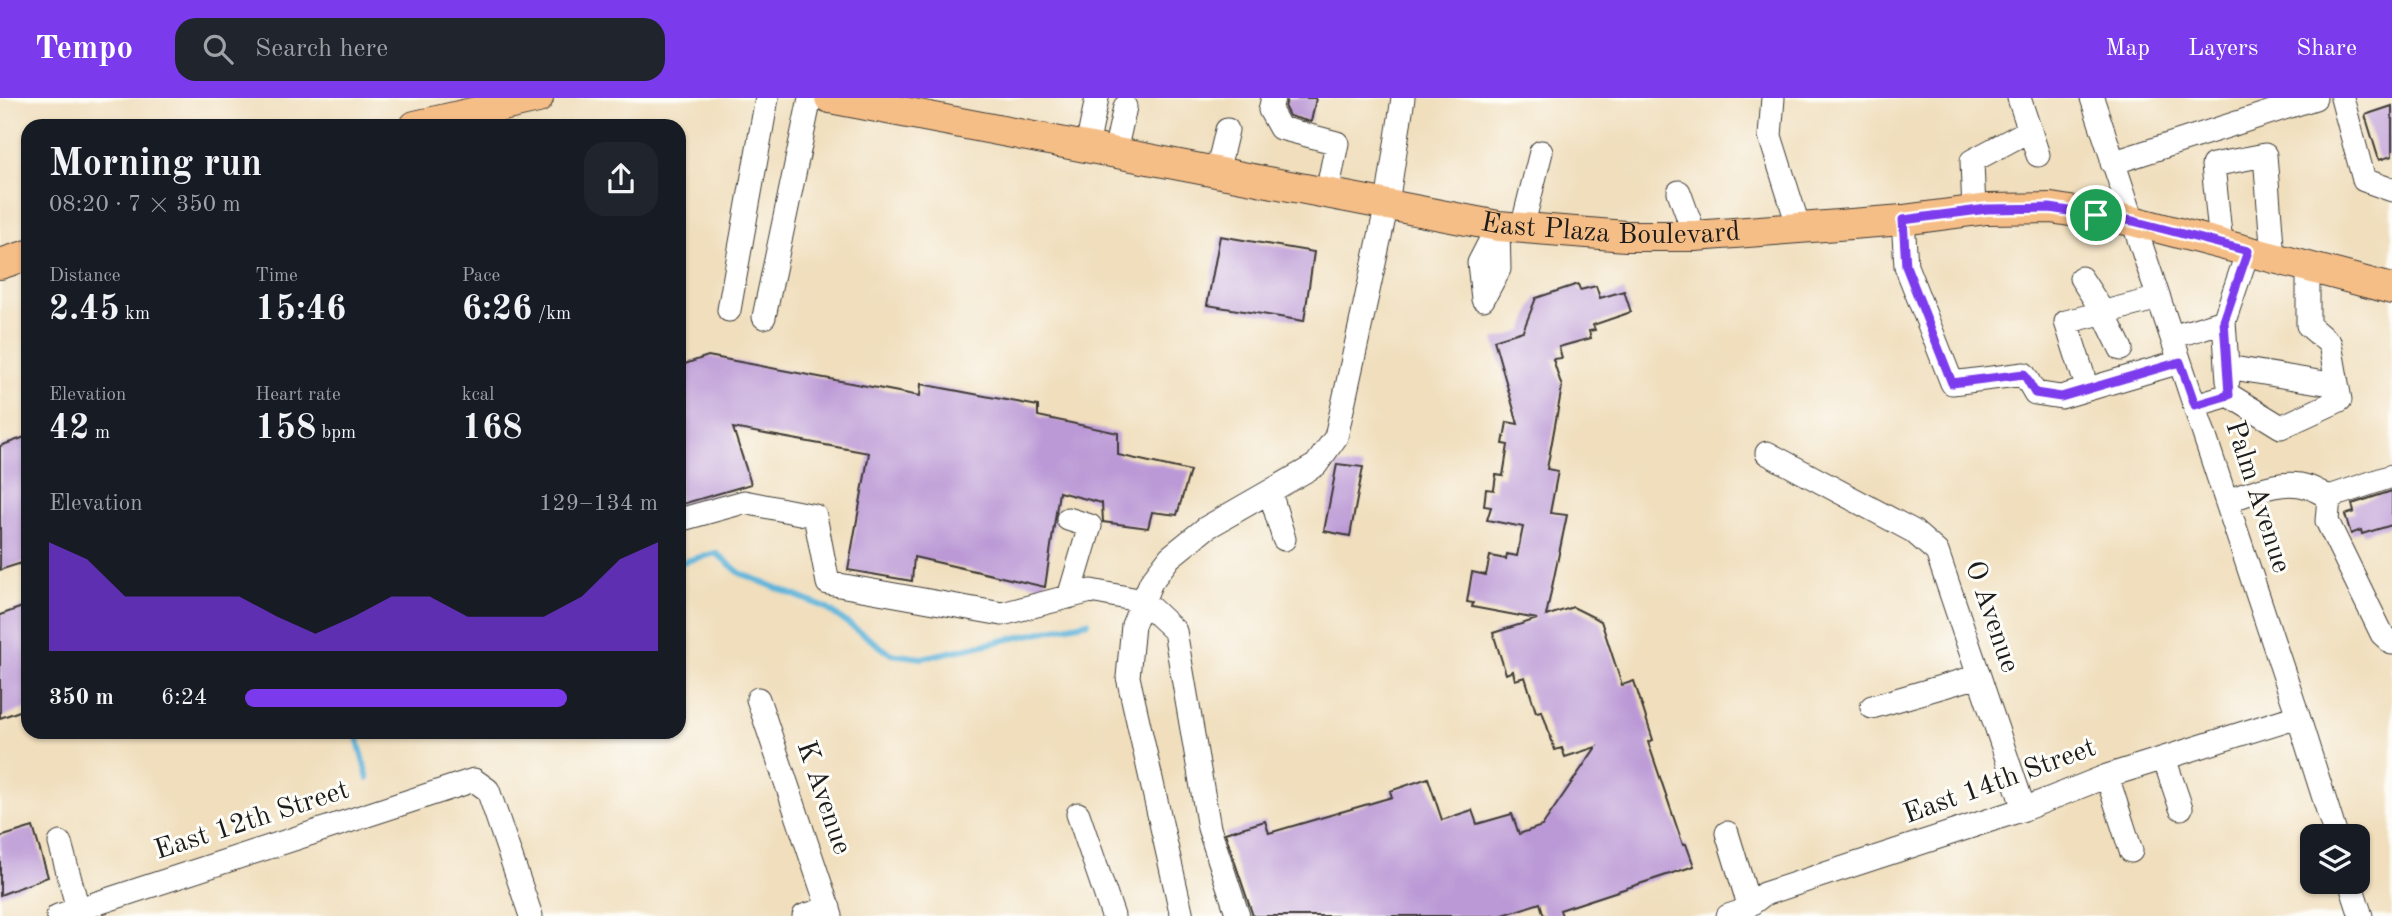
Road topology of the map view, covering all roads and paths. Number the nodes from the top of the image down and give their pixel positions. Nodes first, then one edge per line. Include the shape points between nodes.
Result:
1 (538, 98) edge
2 (767, 98) edge
3 (810, 98) edge
4 (831, 98) edge
5 (1097, 98) edge
6 (1273, 98) edge
7 (1403, 98) edge
8 (1773, 98) edge
9 (2019, 98) edge
10 (2092, 98) edge
11 (2315, 98) edge
12 (2342, 98) edge
13 (459, 106) edge
14 (1125, 107) dead end
15 (430, 119) edge
16 (1227, 130) dead end
17 (2030, 130) junction
18 (1101, 150) junction
19 (1541, 152) dead end
20 (2038, 155) dead end
21 (2112, 163) junction
22 (1217, 172) junction
23 (2392, 190) edge
24 (1679, 191) dead end
25 (1327, 193) junction
26 (1387, 204) junction
27 (1974, 211) junction
28 (1903, 220) junction
29 (2133, 221) junction
30 (1510, 227) junction
31 (1799, 228) junction
32 (1695, 236) junction
33 (2247, 251) junction
34 (21, 257) edge
35 (0, 264) edge
36 (2308, 267) junction
37 (2081, 278) dead end
38 (2392, 289) edge
39 (2159, 298) junction
40 (729, 310) dead end
41 (2103, 312) junction
42 (764, 317) dead end
43 (2224, 321) junction
44 (2172, 337) junction
45 (2120, 349) dead end
46 (2180, 362) junction
47 (2227, 367) junction
48 (2082, 374) dead end
49 (2337, 385) junction
50 (2229, 395) junction
51 (2195, 405) junction
52 (1767, 453) dead end
53 (2392, 476) edge
54 (1270, 492) junction
55 (2329, 497) junction
56 (2227, 502) junction
57 (686, 518) edge
58 (1068, 519) dead end
59 (1284, 539) dead end
60 (1069, 597) junction
61 (1143, 601) junction
62 (2392, 643) edge
63 (1979, 676) junction
64 (758, 699) dead end
65 (1872, 707) dead end
66 (2298, 716) junction
67 (2164, 758) junction
68 (2106, 776) junction
69 (2024, 808) junction
70 (2181, 808) dead end
71 (1078, 814) dead end
72 (2332, 824) edge
73 (1727, 833) dead end
74 (60, 843) dead end
75 (2131, 851) dead end
76 (2354, 894) edge
77 (830, 912) edge
78 (1739, 912) edge
79 (68, 913) edge
80 (531, 916) edge
81 (804, 916) edge
82 (1113, 916) edge
83 (1182, 916) edge
84 (1238, 916) edge
85 (2361, 916) edge

1 - 13 main road
2 - 40 street
3 - 42 street
4 - 18 main road, East Plaza Boulevard
5 - 18 street
6 - 25 street via 1270,110 1280,128 1337,143
7 - 26 street
8 - 31 street via 1770,135
9 - 17 street
10 - 21 street, Palm Avenue
11 - 21 street
12 - 23 street via 2364,180
13 - 15 main road
14 - 18 street
16 - 22 street
17 - 20 street
17 - 27 street via 1972,161
18 - 22 main road, East Plaza Boulevard
19 - 30 street
21 - 29 street, Palm Avenue
22 - 25 main road, East Plaza Boulevard
24 - 32 street
25 - 26 main road, East Plaza Boulevard
26 - 30 main road, East Plaza Boulevard
26 - 54 street via 1336,437 1315,465
27 - 28 main road, East Plaza Boulevard
27 - 29 main road, East Plaza Boulevard via 2050,208
28 - 31 main road, East Plaza Boulevard
28 - 46 street via 1906,266 1952,383 2024,374 2035,393 2061,397
29 - 33 main road, East Plaza Boulevard
29 - 39 street, Palm Avenue
30 - 32 main road, East Plaza Boulevard
31 - 32 main road, East Plaza Boulevard
33 - 36 main road, East Plaza Boulevard
33 - 43 street
34 - 35 main road
36 - 38 main road, East Plaza Boulevard
36 - 49 street via 2308,325 2330,344
37 - 41 street
39 - 41 street
39 - 44 street, Palm Avenue
41 - 45 street
41 - 48 street via 2066,322
43 - 44 street
43 - 47 street
44 - 46 street, Palm Avenue
46 - 51 street, Palm Avenue
47 - 49 street
47 - 50 street
49 - 50 street via 2340,400 2281,427
50 - 51 street
51 - 56 street, Palm Avenue
52 - 63 street, O Avenue via 1913,531 1937,552
53 - 55 street
54 - 59 street
54 - 61 street via 1206,528 1170,558
55 - 56 street via 2295,485
55 - 62 street via 2328,521 2382,634
56 - 66 street, Palm Avenue
57 - 60 street via 744,502 815,516 828,583 1002,614
58 - 60 street via 1090,526
60 - 61 street via 1091,591
61 - 83 street via 1133,625 1128,677
61 - 84 street via 1175,631 1209,828
63 - 65 street
63 - 69 street, O Avenue
64 - 77 street, K Avenue
66 - 67 street, East 14th Street
66 - 72 street, Palm Avenue
67 - 68 street, East 14th Street
67 - 70 street
68 - 69 street, East 14th Street
68 - 75 street
69 - 78 street, East 14th Street via 1764,894
71 - 82 street
73 - 78 street
74 - 79 street
76 - 85 street
77 - 81 street
79 - 80 street, East 12th Street via 474,780 488,790

